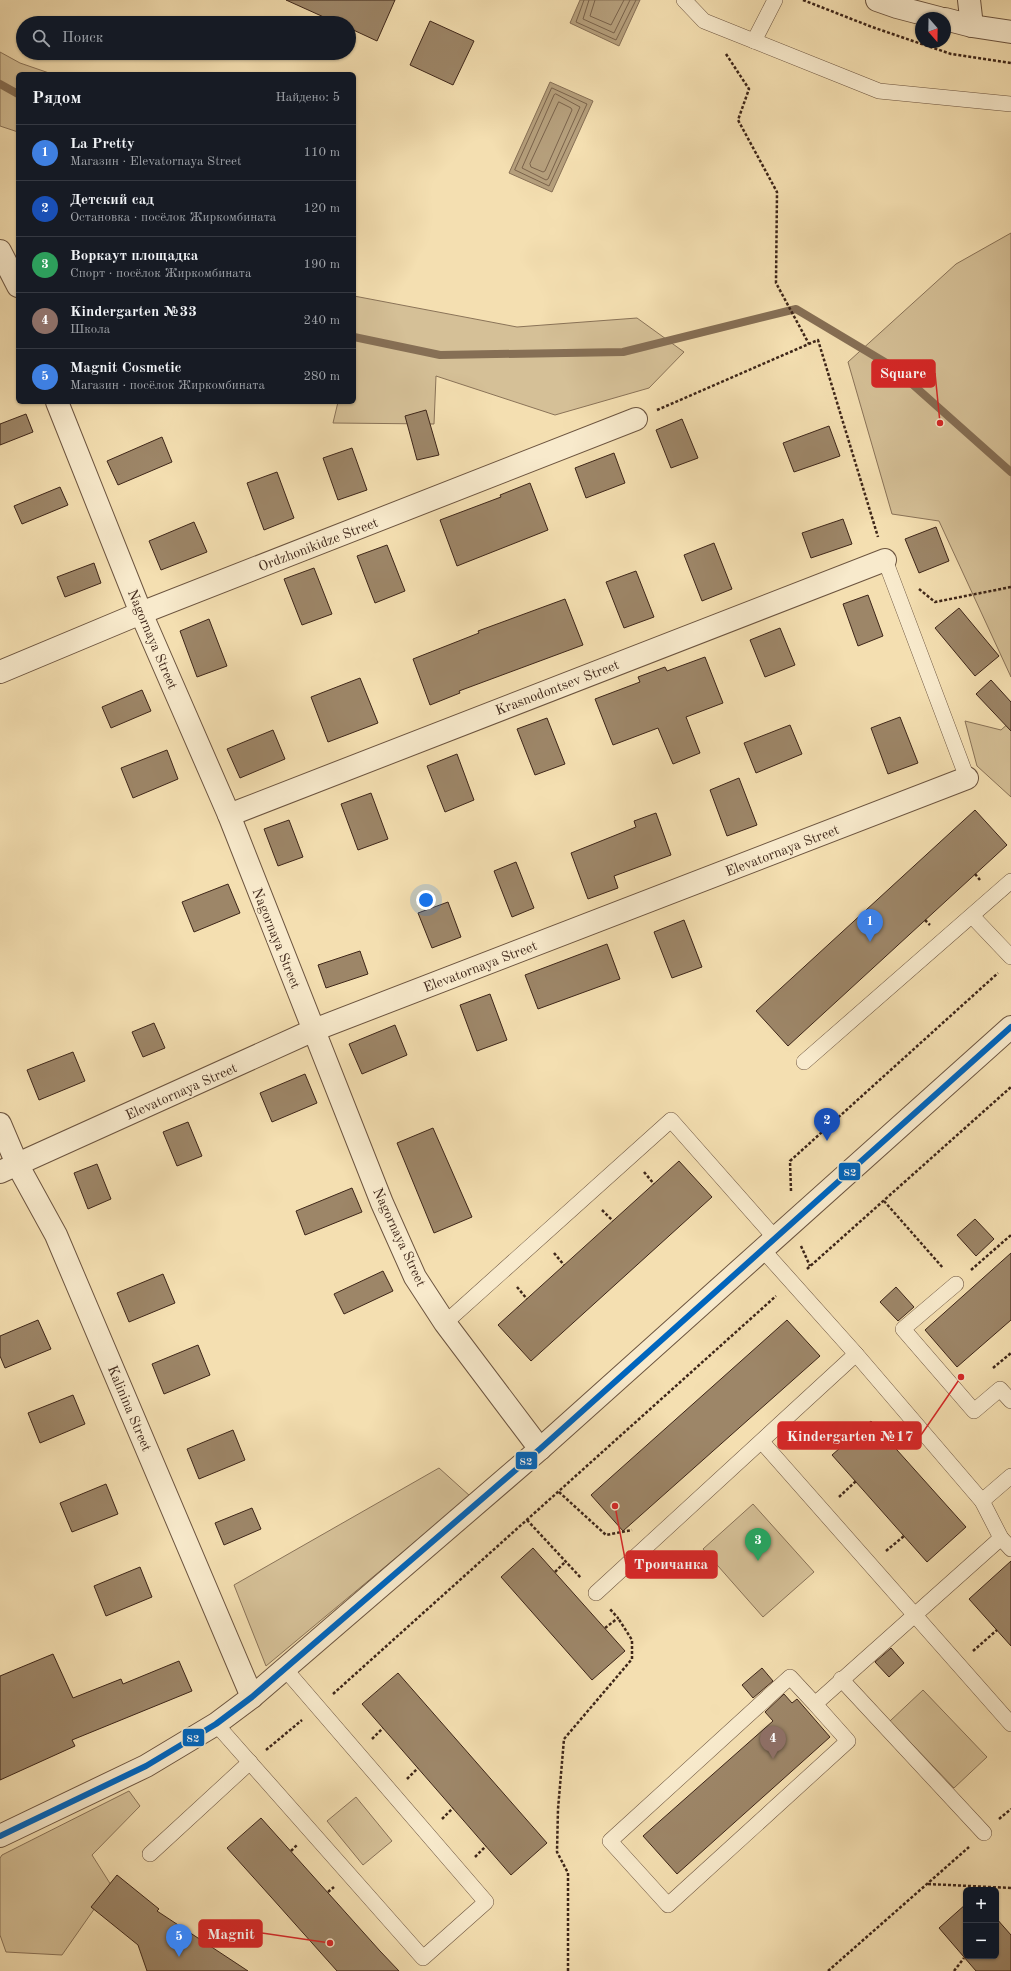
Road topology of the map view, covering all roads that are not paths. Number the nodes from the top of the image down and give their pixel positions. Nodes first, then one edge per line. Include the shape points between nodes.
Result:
1 (684, 0) edge
2 (775, 0) edge
3 (876, 0) edge
4 (969, 0) edge
5 (916, 12) edge
6 (951, 21) edge
7 (972, 26) junction
8 (1011, 32) edge
9 (754, 41) junction
10 (1011, 104) edge
11 (0, 251) edge
12 (16, 282) edge
13 (59, 404) edge
14 (636, 419) road end
15 (885, 560) joint
16 (141, 613) junction
17 (0, 672) edge
18 (967, 778) joint
19 (229, 815) junction
20 (1011, 881) edge
21 (972, 916) junction
22 (1011, 957) edge
23 (1011, 1027) edge
24 (314, 1030) junction
25 (804, 1062) dead end
26 (0, 1124) edge
27 (9, 1168) edge
28 (770, 1245) junction
29 (956, 1284) road end
30 (445, 1323) junction
31 (856, 1354) junction
32 (1011, 1401) edge
33 (762, 1442) junction
34 (540, 1449) junction
35 (1011, 1476) edge
36 (982, 1501) junction
37 (1006, 1544) edge
38 (596, 1593) road end
39 (914, 1615) junction
40 (284, 1669) junction
41 (842, 1679) junction
42 (252, 1696) junction
43 (815, 1704) junction
44 (216, 1724) junction
45 (1011, 1724) edge
46 (250, 1762) junction
47 (984, 1833) road end
48 (0, 1836) edge
49 (150, 1854) dead end

1 - 9 lane via 704,22
2 - 9 lane
3 - 5 street
4 - 7 street
6 - 7 street
7 - 8 street
9 - 10 lane via 880,91
11 - 12 street
13 - 16 street, Nagornaya Street
14 - 16 street, Ordzhonikidze Street
15 - 18 lane
15 - 19 street, Krasnodontsev Street
16 - 17 street, Ordzhonikidze Street
16 - 19 street, Nagornaya Street
18 - 24 street, Elevatornaya Street
19 - 24 street, Nagornaya Street
20 - 21 lane
21 - 22 lane
21 - 25 lane
23 - 28 street
24 - 27 street, Elevatornaya Street
24 - 30 street, Nagornaya Street via 382,1203 415,1277
26 - 27 street, Kalinina Street
27 - 42 street, Kalinina Street via 56,1235
28 - 30 lane via 671,1120
28 - 31 lane via 792,1282
28 - 34 street
29 - 32 lane via 903,1329 974,1411 1000,1388
30 - 34 street, Nagornaya Street
31 - 33 lane
31 - 36 lane
33 - 38 lane
33 - 39 lane
34 - 40 street
35 - 36 lane
36 - 37 lane
37 - 39 lane
39 - 41 lane
39 - 45 lane
40 - 42 street
40 - 46 lane via 486,1902 423,1958
41 - 43 lane
41 - 47 lane
42 - 44 street
43 - 43 lane via 848,1741 668,1905 610,1841 790,1677
44 - 46 lane
44 - 48 street via 146,1766
46 - 49 lane

